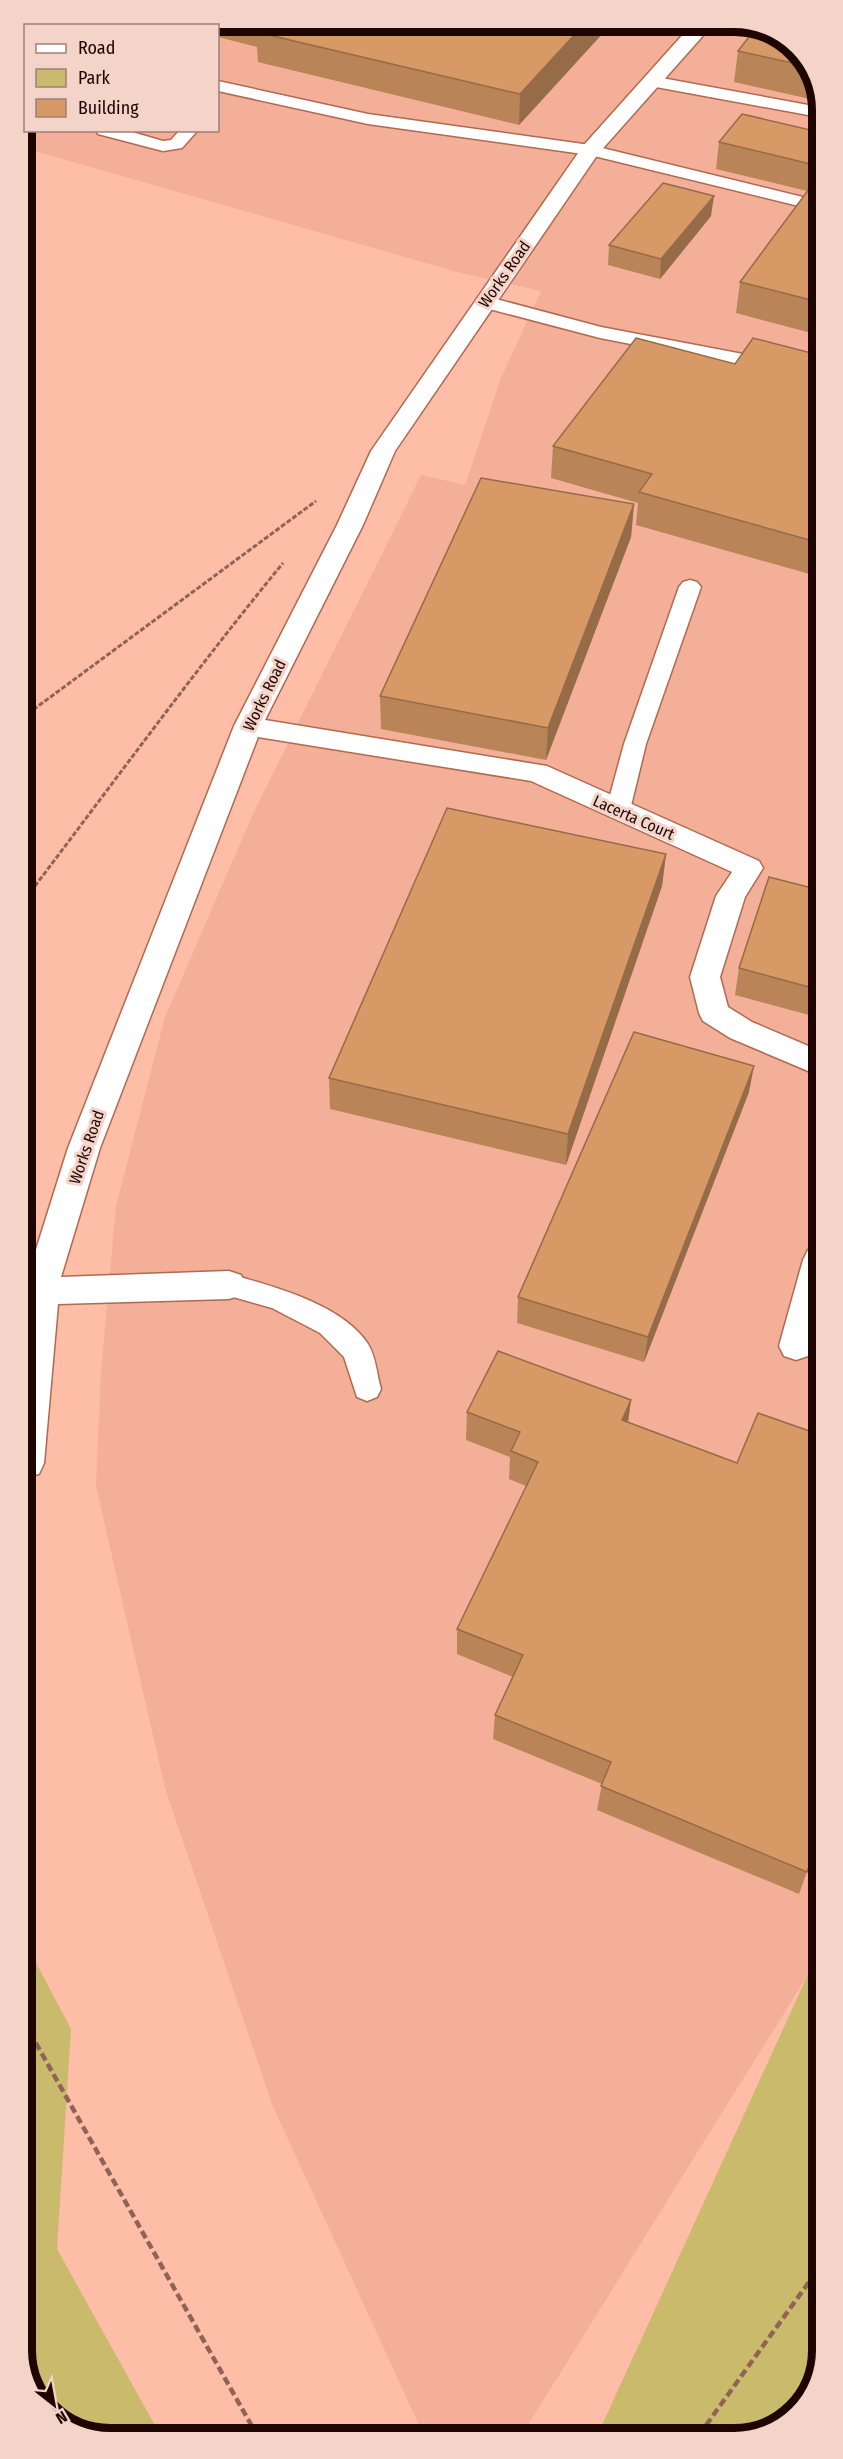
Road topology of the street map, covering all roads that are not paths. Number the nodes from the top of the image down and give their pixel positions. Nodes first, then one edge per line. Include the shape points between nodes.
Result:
1 (689, 32) edge
2 (651, 81) junction
3 (225, 87) edge
4 (219, 102) edge
5 (812, 110) edge
6 (112, 132) edge
7 (188, 132) edge
8 (590, 150) junction
9 (812, 204) edge
10 (485, 302) junction
11 (789, 370) edge
12 (690, 587) dead end
13 (248, 726) junction
14 (618, 810) junction
15 (812, 1061) edge
16 (229, 1285) joint
17 (812, 1289) edge
18 (40, 1291) junction
19 (796, 1346) dead end
20 (367, 1389) dead end
21 (32, 1403) edge

1 - 2 street, Works Road
2 - 5 lane
2 - 8 street, Works Road
3 - 4 lane
3 - 8 lane via 368,119
6 - 7 lane via 163,146 176,144
8 - 9 lane
8 - 10 street, Works Road
10 - 11 lane via 600,332
10 - 13 street, Works Road via 383,452
12 - 14 lane via 635,744
13 - 14 street, Lacerta Court via 537,773
13 - 18 street, Works Road via 84,1148
14 - 15 street, Lacerta Court via 749,868 731,896 705,977 714,1012 741,1030
16 - 18 street
16 - 20 lane via 279,1299 330,1325 357,1351
17 - 19 street
18 - 21 street, Works Road

